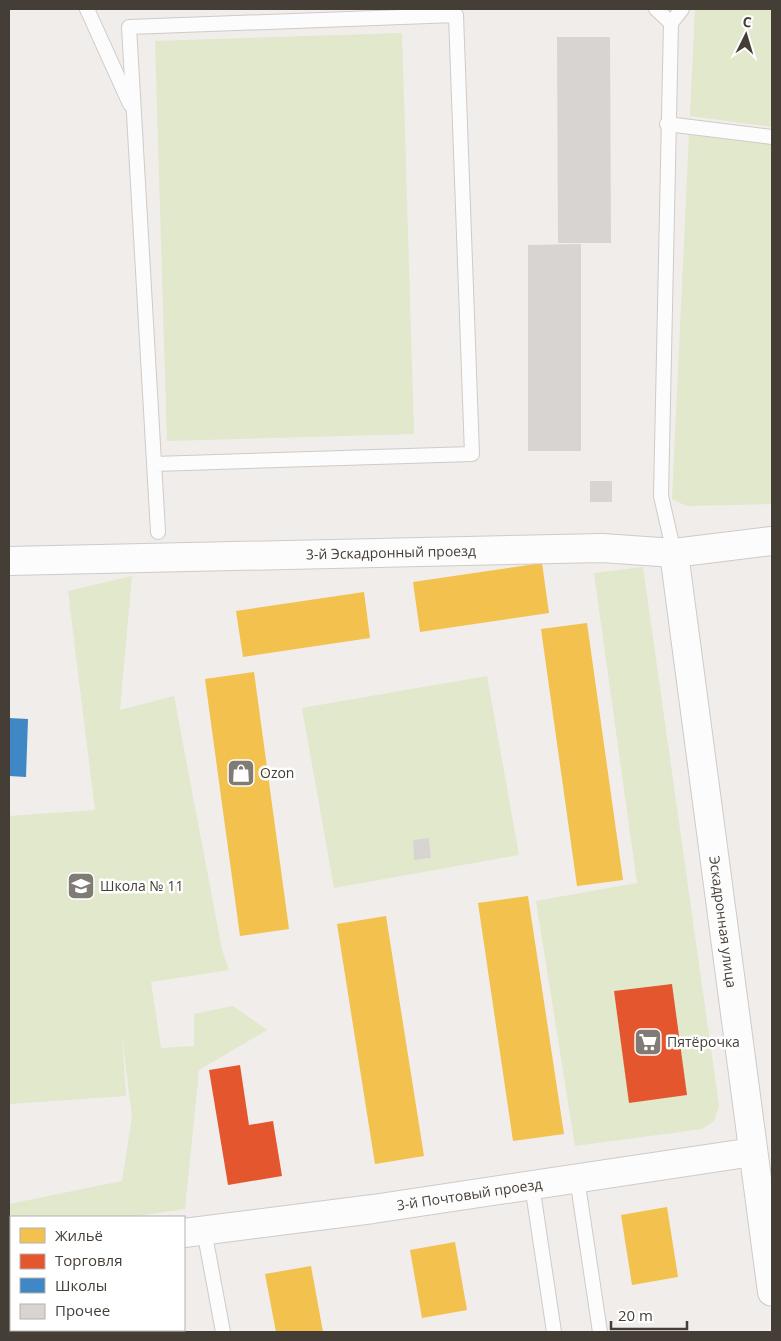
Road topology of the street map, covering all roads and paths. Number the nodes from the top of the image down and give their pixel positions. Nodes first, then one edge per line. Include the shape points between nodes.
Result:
1 (87, 9) edge
2 (656, 9) edge
3 (682, 9) edge
4 (671, 16) edge
5 (134, 112) junction
6 (667, 124) junction
7 (772, 136) edge
8 (154, 464) junction
9 (158, 532) dead end
10 (772, 541) edge
11 (674, 553) junction
12 (9, 560) edge
13 (752, 1152) junction
14 (578, 1178) junction
15 (532, 1185) junction
16 (194, 1232) edge
17 (772, 1292) edge
18 (222, 1332) edge
19 (554, 1332) edge
20 (600, 1332) edge

1 - 5 lane
2 - 4 lane
3 - 4 lane
4 - 6 lane
5 - 8 lane
5 - 8 lane via 129,27 456,15 472,454
6 - 7 lane
6 - 11 lane via 661,496
8 - 9 lane
10 - 11 street, 3-й Эскадронный проезд
11 - 12 street, 3-й Эскадронный проезд via 602,548
11 - 13 street, Эскадронная улица
13 - 14 street, 3-й Почтовый проезд
13 - 17 street, Эскадронная улица
14 - 15 street, 3-й Почтовый проезд
14 - 20 lane
15 - 16 street, 3-й Почтовый проезд
15 - 19 lane
16 - 18 lane

